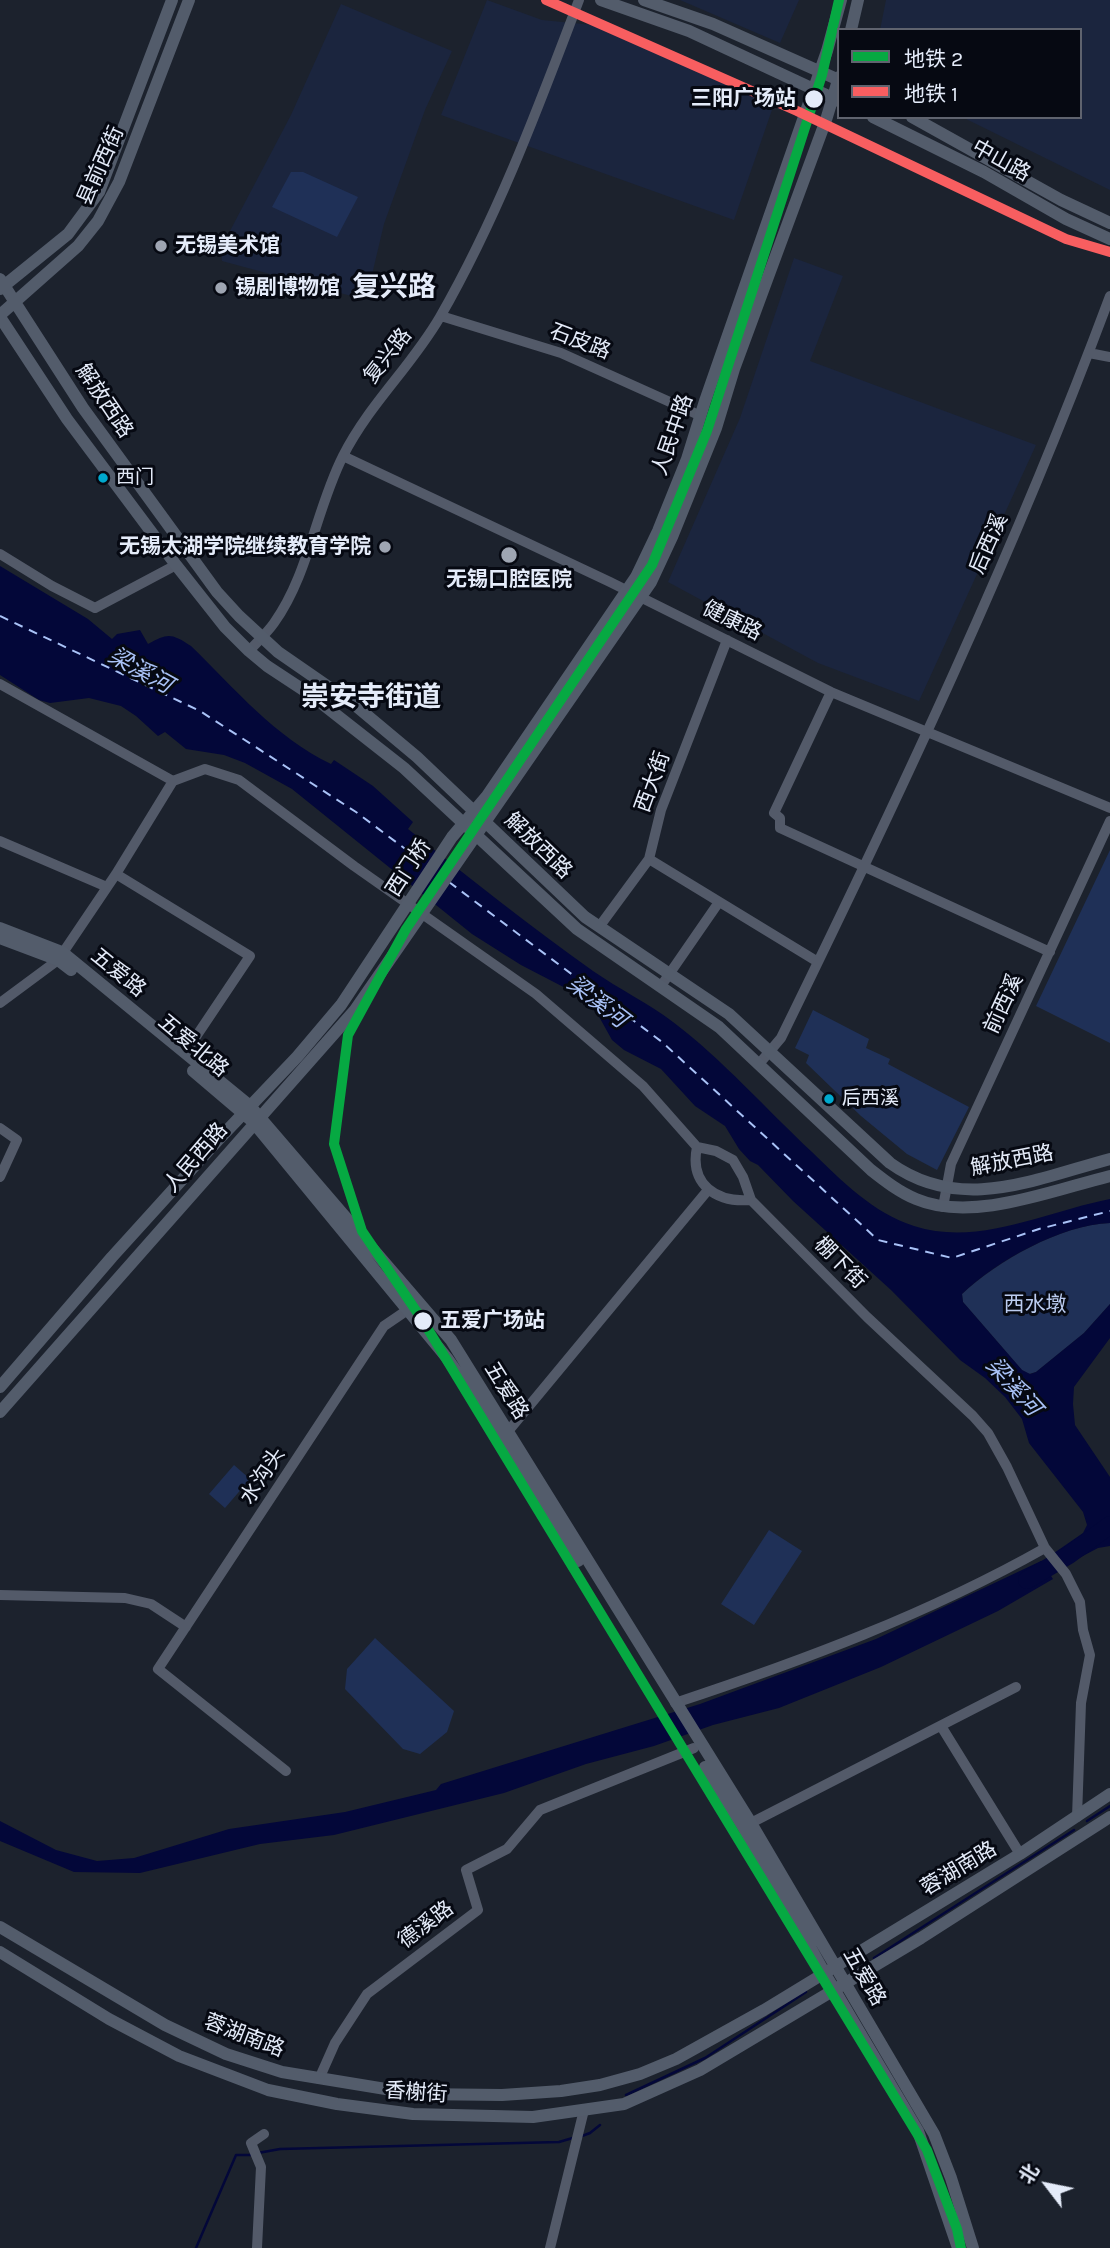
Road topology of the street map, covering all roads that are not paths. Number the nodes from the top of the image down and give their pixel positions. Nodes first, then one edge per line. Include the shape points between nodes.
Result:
1 (172, 0) edge
2 (189, 0) edge
3 (579, 0) edge
4 (601, 0) edge
5 (644, 0) edge
6 (841, 0) edge
7 (858, 0) edge
8 (851, 28) edge
9 (820, 72) junction
10 (837, 79) edge
11 (814, 90) junction
12 (835, 100) edge
13 (877, 119) edge
14 (916, 119) edge
15 (1110, 223) edge
16 (1110, 239) edge
17 (1, 284) edge
18 (1110, 296) edge
19 (16, 301) junction
20 (0, 316) edge
21 (441, 316) junction
22 (1089, 353) junction
23 (1110, 357) edge
24 (701, 416) junction
25 (343, 456) junction
26 (0, 554) edge
27 (176, 565) junction
28 (626, 590) junction
29 (641, 598) junction
30 (261, 638) junction
31 (727, 640) junction
32 (249, 651) junction
33 (0, 684) edge
34 (831, 692) junction
35 (926, 731) junction
36 (173, 781) junction
37 (1110, 807) edge
38 (474, 810) junction
39 (1110, 821) edge
40 (463, 822) junction
41 (485, 822) junction
42 (478, 835) junction
43 (452, 837) joint
44 (0, 841) edge
45 (466, 851) joint
46 (649, 859) junction
47 (863, 865) junction
48 (116, 874) junction
49 (107, 887) junction
50 (719, 902) junction
51 (399, 920) joint
52 (415, 926) joint
53 (599, 927) junction
54 (0, 928) edge
55 (0, 938) edge
56 (1050, 952) junction
57 (60, 956) junction
58 (818, 962) junction
59 (669, 975) junction
60 (661, 986) junction
61 (0, 1003) edge
62 (770, 1051) junction
63 (185, 1053) junction
64 (759, 1064) junction
65 (252, 1114) junction
66 (0, 1128) edge
67 (697, 1147) junction
68 (1110, 1159) edge
69 (1110, 1176) edge
70 (0, 1177) edge
71 (947, 1189) junction
72 (708, 1190) junction
73 (751, 1200) junction
74 (943, 1207) junction
75 (406, 1311) junction
76 (0, 1387) edge
77 (0, 1412) edge
78 (506, 1435) junction
79 (1045, 1548) junction
80 (0, 1595) edge
81 (186, 1628) junction
82 (1016, 1687) dead end
83 (671, 1704) junction
84 (941, 1726) junction
85 (693, 1742) junction
86 (286, 1771) dead end
87 (1110, 1794) edge
88 (1077, 1817) junction
89 (1110, 1817) edge
90 (747, 1825) junction
91 (1086, 1832) junction
92 (1020, 1854) junction
93 (0, 1927) edge
94 (0, 1951) edge
95 (830, 1969) junction
96 (841, 1987) junction
97 (319, 2079) junction
98 (584, 2109) junction
99 (264, 2134) dead end
100 (257, 2248) edge
101 (550, 2248) edge
102 (958, 2248) edge
103 (973, 2248) edge

1 - 17 main road, 县前西街 via 99,192 68,234
2 - 19 main road, 县前西街 via 119,182 98,221 78,246
3 - 21 street, 复兴路 via 482,241
4 - 11 main road via 689,31
5 - 9 main road via 713,24
6 - 9 main road, 人民中路
7 - 8 main road
9 - 10 main road
9 - 11 main road, 人民中路
11 - 12 main road
11 - 24 main road, 人民中路
12 - 29 main road, 人民中路 via 716,428 672,537
13 - 16 main road, 中山路
14 - 15 main road, 中山路
17 - 19 main road, 解放西路
18 - 22 street, 后西溪
19 - 20 main road, 县前西街
19 - 30 main road, 解放西路 via 83,408 217,592
20 - 27 main road, 解放西路 via 67,419
21 - 24 street, 石皮路 via 561,354
21 - 25 street, 复兴路 via 371,408
22 - 23 street
22 - 35 street, 后西溪 via 1019,525
24 - 28 main road, 人民中路 via 658,531
25 - 28 street, 健康路
25 - 30 street, 复兴路 via 290,593
26 - 27 street via 95,608
27 - 32 main road, 解放西路
28 - 29 street, 健康路
28 - 38 main road, 人民中路
29 - 31 street, 健康路
29 - 41 main road, 人民中路
30 - 32 street, 复兴路
30 - 38 main road, 解放西路 via 356,706
31 - 34 street, 健康路
31 - 46 street, 西大街 via 661,810
32 - 40 main road, 解放西路 via 404,768
33 - 36 street
34 - 35 street, 健康路
34 - 47 street via 774,813 780,818 780,828
35 - 37 street, 健康路
35 - 47 street, 后西溪
36 - 48 street
36 - 67 street, 棚下街 via 205,769 239,780 536,994 643,1086
38 - 40 main road, 人民中路
38 - 41 main road, 解放西路
39 - 56 street, 前西溪
40 - 42 main road, 解放西路
40 - 43 main road, 人民中路
41 - 42 main road, 人民中路
41 - 53 main road, 解放西路
42 - 45 main road, 人民中路
42 - 60 main road, 解放西路 via 577,929
43 - 51 main road, 西门桥
44 - 49 street
45 - 52 main road, 西门桥
46 - 50 street
46 - 53 street, 西大街
47 - 56 street
47 - 58 street, 后西溪
48 - 49 street
48 - 63 street via 250,956
49 - 57 street
50 - 58 street
50 - 59 street
51 - 65 main road, 人民西路 via 341,1005
52 - 65 main road, 人民西路 via 355,1010
53 - 59 main road, 解放西路
54 - 57 main road, 五爱路
55 - 57 main road, 五爱北路
56 - 71 street, 前西溪 via 951,1164
57 - 61 street
57 - 63 main road, 五爱路
57 - 65 main road, 五爱北路
58 - 62 street, 后西溪 via 781,1038
59 - 60 street
59 - 62 main road, 解放西路 via 729,1014
60 - 64 main road, 解放西路 via 719,1027
62 - 64 street, 后西溪
62 - 71 main road, 解放西路 via 890,1163
63 - 65 main road, 五爱路
64 - 74 main road, 解放西路 via 892,1187
65 - 75 main road, 五爱路
65 - 76 main road, 人民西路 via 112,1257
65 - 77 main road, 人民西路
65 - 78 main road, 五爱路 via 452,1340
66 - 70 street via 17,1140
67 - 72 street via 698,1171
67 - 73 street, 棚下街 via 733,1160
68 - 71 main road, 解放西路 via 1008,1186 979,1191
69 - 74 main road, 解放西路 via 980,1207
71 - 74 street, 前西溪
72 - 73 street via 731,1200
72 - 78 street
73 - 79 street, 棚下街 via 981,1425 1007,1467
75 - 78 main road, 五爱路
75 - 81 street, 水沟头 via 384,1326
78 - 83 main road, 五爱路
79 - 83 street via 988,1580 838,1646
79 - 88 street, 棚下街 via 1080,1602 1090,1655 1081,1703
80 - 81 street via 125,1598 151,1604
81 - 86 street, 水沟头 via 158,1669
82 - 84 street
83 - 85 main road, 五爱路
84 - 90 street
84 - 92 street
85 - 90 main road, 五爱路
85 - 97 street, 德溪路 via 540,1810 506,1849 466,1870 478,1910 367,1994 335,2043
87 - 88 main road, 蓉湖南路
88 - 91 main road
88 - 92 main road, 蓉湖南路
89 - 91 main road, 蓉湖南路
90 - 95 main road, 五爱路
91 - 96 main road, 蓉湖南路
92 - 95 main road, 蓉湖南路
93 - 97 main road, 蓉湖南路 via 165,2025 226,2054
94 - 98 main road, 香榭街 via 109,2019 180,2056 268,2090 413,2114 533,2117
95 - 96 main road, 五爱路
95 - 97 main road, 蓉湖南路 via 676,2059 600,2085 502,2095 416,2094
96 - 98 main road, 香榭街 via 700,2070 624,2104
96 - 102 main road, 五爱路 via 918,2131
96 - 103 main road, 五爱路 via 934,2134
98 - 101 street
99 - 100 street via 251,2143 261,2167

